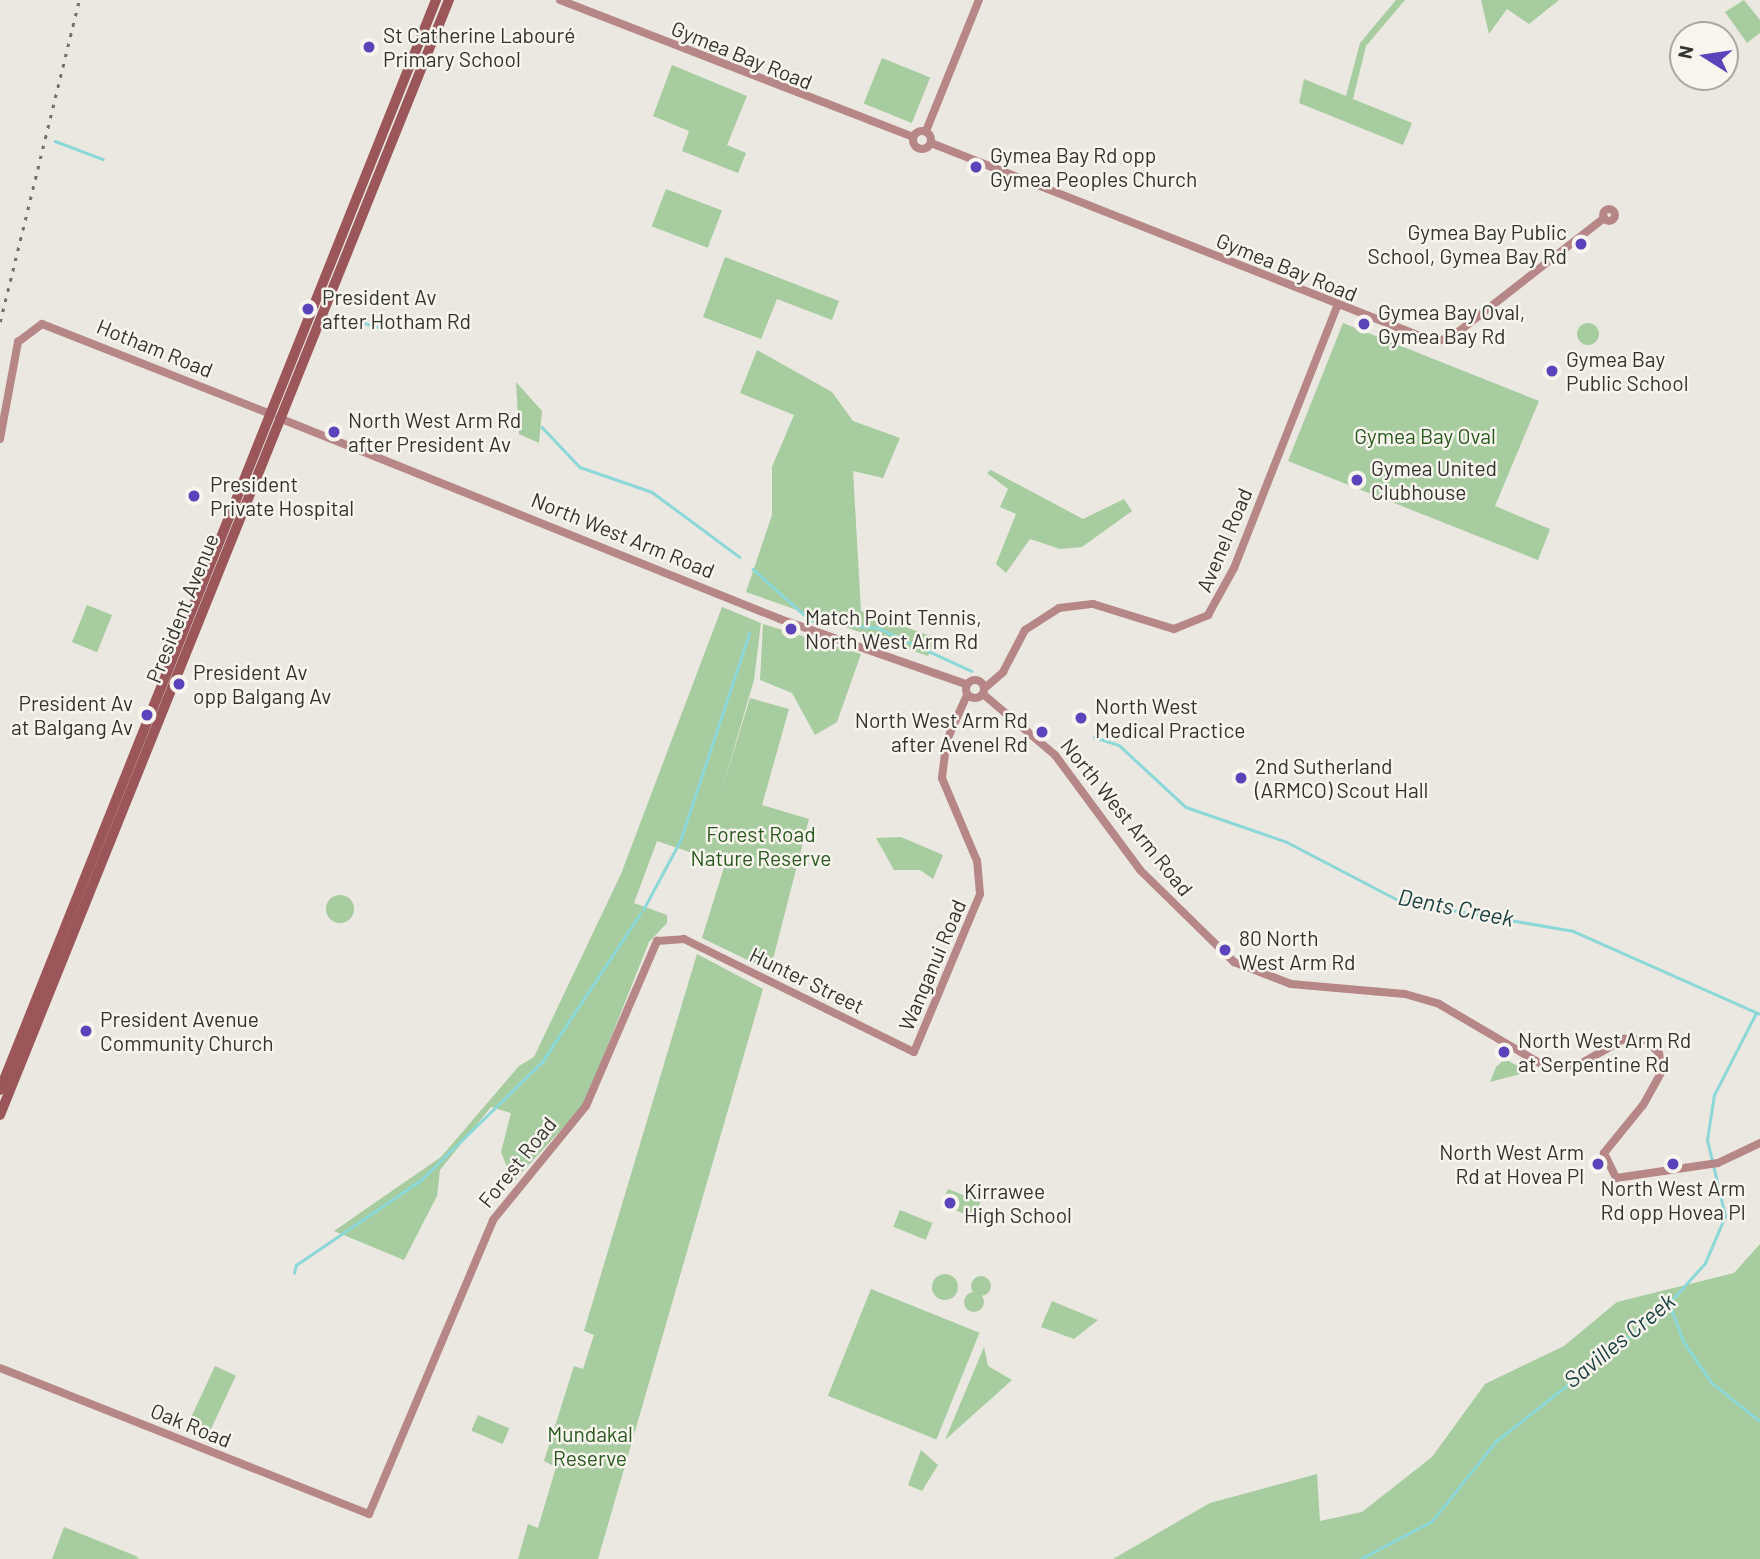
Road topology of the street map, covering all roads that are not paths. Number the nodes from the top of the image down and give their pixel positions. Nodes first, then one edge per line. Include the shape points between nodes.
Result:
1 (436, 0) edge
2 (449, 0) edge
3 (560, 0) edge
4 (979, 0) edge
5 (406, 85) junction
6 (926, 131) junction
7 (394, 134) junction
8 (913, 137) junction
9 (931, 143) junction
10 (359, 188) junction
11 (1604, 218) dead end
12 (1337, 306) junction
13 (268, 413) junction
14 (279, 418) junction
15 (0, 439) edge
16 (229, 528) junction
17 (186, 642) junction
18 (966, 684) junction
19 (984, 690) junction
20 (967, 695) junction
21 (684, 939) joint
22 (914, 1052) joint
23 (0, 1090) edge
24 (0, 1115) edge
25 (1760, 1143) edge
26 (0, 1368) edge
27 (369, 1514) joint

1 - 5 main road, President Avenue
2 - 5 main road, President Avenue
3 - 8 street, Gymea Bay Road
4 - 6 street
5 - 7 main road, President Avenue
5 - 10 main road, President Avenue
6 - 8 street
6 - 9 street
7 - 10 main road via 366,187
7 - 14 main road, President Avenue
8 - 9 street, Gymea Bay Road via 921,150
9 - 12 street, Gymea Bay Road
10 - 13 main road, President Avenue
11 - 12 street, Gymea Bay Road via 1441,341
12 - 19 street, Avenel Road via 1234,568 1208,614 1174,629 1093,604 1059,608 1025,629 1003,672
13 - 14 main road, North West Arm Road
13 - 15 street, Hotham Road via 52,326 28,329 19,342
13 - 16 main road, President Avenue
14 - 16 main road, President Avenue
14 - 18 street, North West Arm Road via 780,619 894,653
16 - 17 main road, President Avenue
17 - 23 main road, President Avenue
17 - 24 main road, President Avenue
18 - 19 street, North West Arm Road
18 - 20 street
19 - 20 street
19 - 25 street, North West Arm Road via 1055,755 1140,870 1234,962 1291,984 1391,992 1439,1004 1548,1069 1571,1068 1624,1039 1642,1038 1659,1053 1660,1076 1610,1142 1605,1165 1616,1178 1628,1180 1718,1163
20 - 22 street, Wanganui Road via 947,740 942,778 977,861 980,894
21 - 22 street, Hunter Street
21 - 27 street, Forest Road via 664,937 650,948 586,1106 493,1220
26 - 27 street, Oak Road

